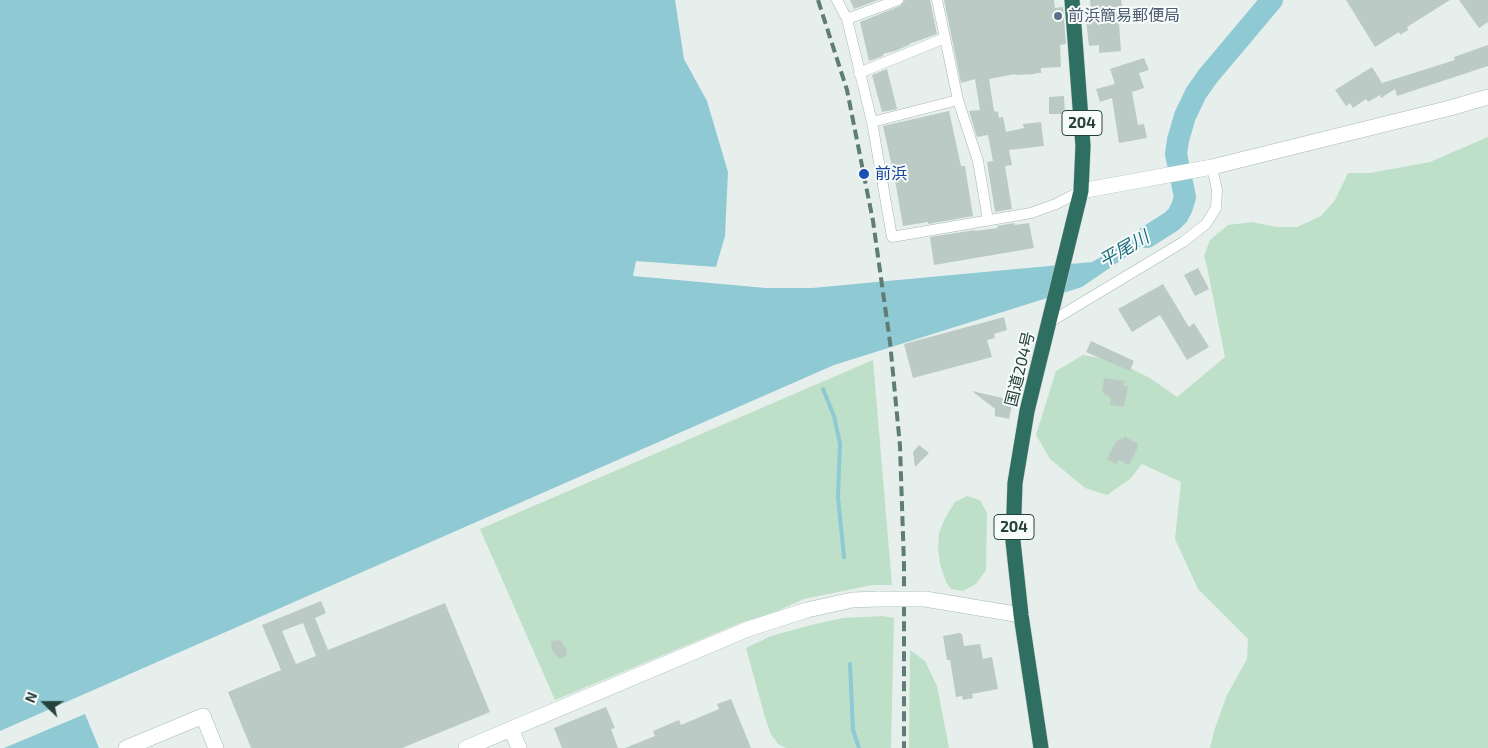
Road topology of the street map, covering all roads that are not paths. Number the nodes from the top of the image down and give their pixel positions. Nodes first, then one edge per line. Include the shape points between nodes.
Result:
1 (837, 0) edge
2 (898, 0) edge
3 (937, 0) edge
4 (1072, 0) edge
5 (847, 19) junction
6 (945, 38) junction
7 (859, 74) junction
8 (1488, 97) edge
9 (958, 100) junction
10 (872, 122) junction
11 (1206, 168) junction
12 (1081, 192) junction
13 (988, 220) junction
14 (1051, 315) junction
15 (1022, 615) junction
16 (511, 729) junction
17 (126, 748) edge
18 (216, 748) edge
19 (466, 748) edge
20 (519, 748) edge
21 (1041, 748) edge

1 - 5 street
2 - 5 street
3 - 6 street
4 - 12 highway, 国道204号 / 204 via 1083,146
5 - 7 street
6 - 7 street
6 - 9 street
7 - 10 street
8 - 11 street
9 - 10 street
9 - 13 street via 978,161
10 - 13 street via 892,237
11 - 12 street
11 - 14 street via 1217,190 1216,208 1206,224 1183,242
12 - 13 street via 1031,213
12 - 14 highway, 国道204号 / 204
14 - 15 highway, 国道204号 / 204 via 1027,411 1014,483 1013,541
15 - 16 street, bridge via 924,599 852,600 807,610 748,629
15 - 21 highway, 国道204号 / 204
16 - 19 street
16 - 20 street
17 - 18 street via 203,716

